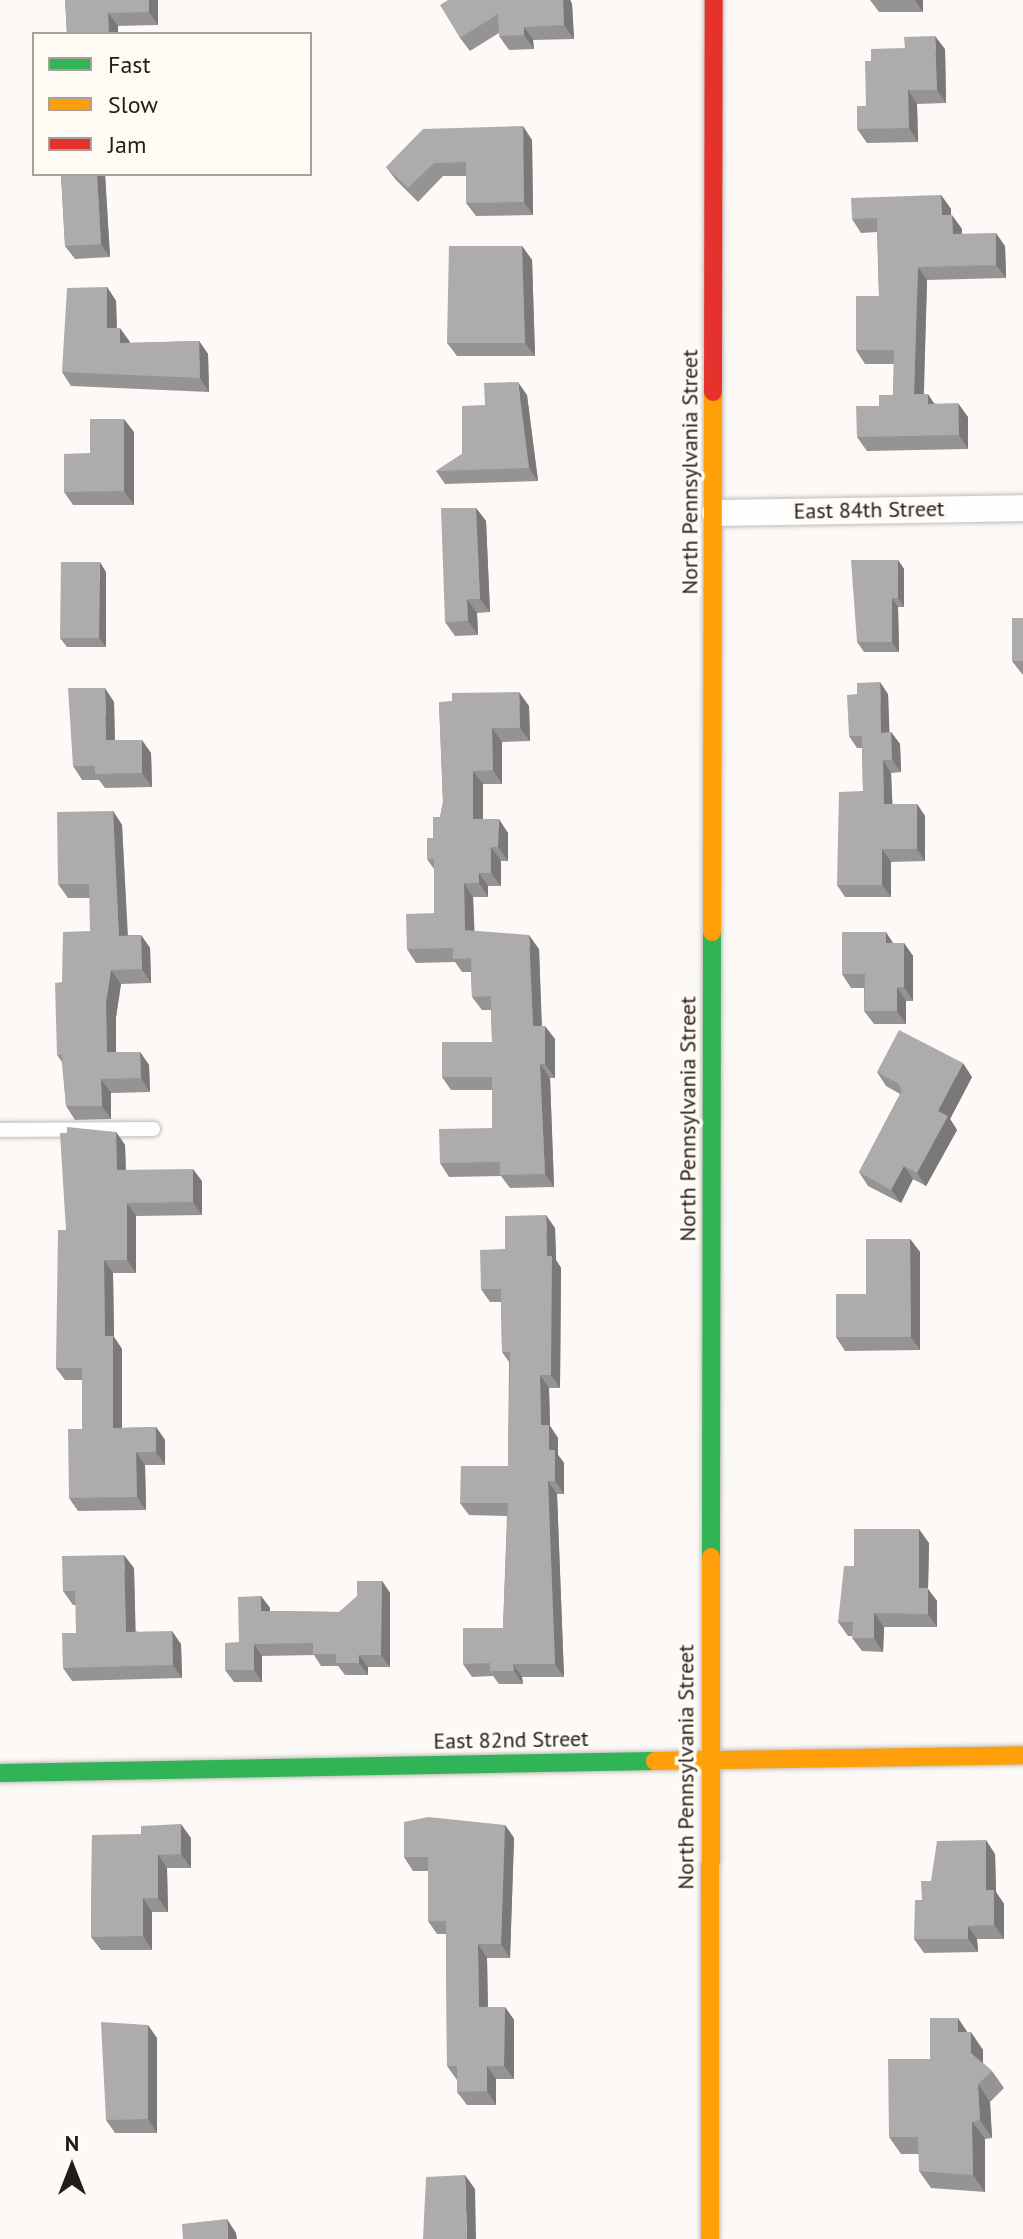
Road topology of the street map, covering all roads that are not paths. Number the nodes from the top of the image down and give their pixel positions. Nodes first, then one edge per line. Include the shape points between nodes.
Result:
1 (714, 0) edge
2 (1023, 508) edge
3 (715, 513) junction
4 (153, 1129) dead end
5 (0, 1130) edge
6 (1023, 1755) edge
7 (710, 1761) junction
8 (0, 1773) edge
9 (710, 2239) edge

1 - 3 street, North Pennsylvania Street
2 - 3 street, East 84th Street
3 - 7 street, North Pennsylvania Street
4 - 5 lane
6 - 7 street, East 82nd Street
7 - 8 street, East 82nd Street
7 - 9 street, North Pennsylvania Street

